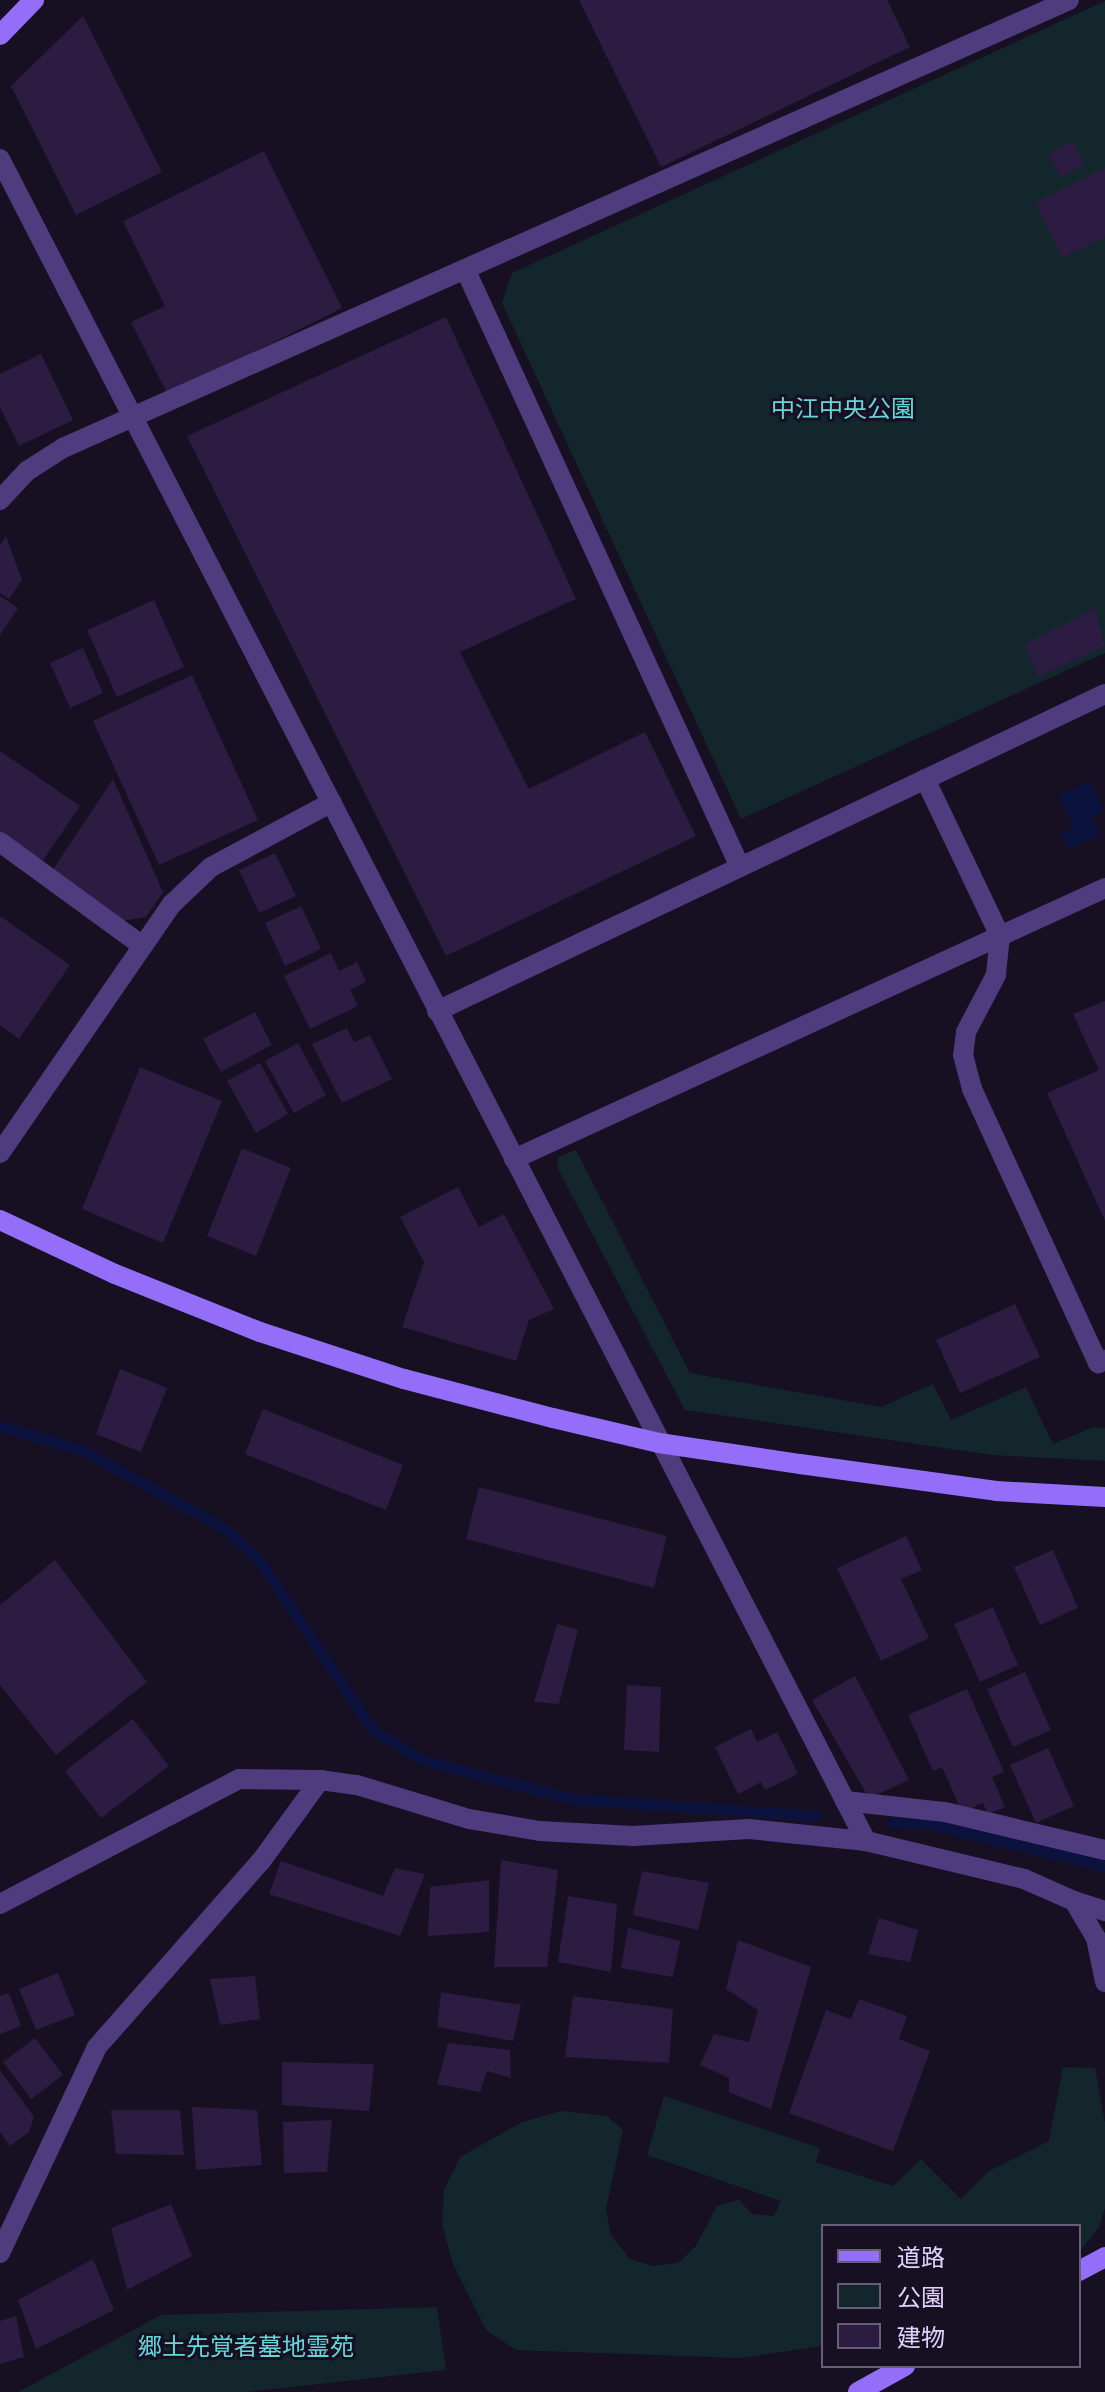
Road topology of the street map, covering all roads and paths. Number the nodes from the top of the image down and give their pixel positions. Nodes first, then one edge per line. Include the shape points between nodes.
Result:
1 (34, 0) edge
2 (1069, 0) edge
3 (0, 35) edge
4 (0, 159) edge
5 (466, 271) junction
6 (137, 418) junction
7 (0, 500) edge
8 (1105, 694) edge
9 (925, 779) junction
10 (332, 802) junction
11 (0, 842) edge
12 (740, 867) junction
13 (1105, 888) edge
14 (1000, 936) junction
15 (141, 945) junction
16 (437, 1011) junction
17 (0, 1153) edge
18 (514, 1159) junction
19 (0, 1220) edge
20 (1105, 1360) edge
21 (659, 1443) junction
22 (1105, 1497) edge
23 (320, 1780) junction
24 (845, 1801) junction
25 (866, 1841) junction
26 (1105, 1850) edge
27 (1074, 1901) junction
28 (0, 1904) edge
29 (1105, 1911) edge
30 (1105, 1982) edge
31 (0, 2253) edge
32 (1105, 2257) edge
33 (1081, 2270) edge
34 (901, 2368) edge
35 (858, 2392) edge

1 - 3 street
2 - 5 street
4 - 6 street
5 - 6 street
5 - 12 street
6 - 7 street via 63,448 27,471
6 - 10 street
8 - 9 street
9 - 12 street
9 - 14 street
10 - 15 street via 211,867 172,904
10 - 16 street
11 - 15 street
12 - 16 street
13 - 14 street
14 - 18 street
14 - 20 street via 996,975 966,1032 967,1075 1098,1363
15 - 17 street
16 - 18 street
18 - 21 street
19 - 21 street via 260,1332 404,1379
21 - 22 street via 996,1491
21 - 24 street
23 - 25 street via 357,1785 469,1819 540,1831 633,1836 749,1829
23 - 28 street via 239,1779
23 - 31 street via 261,1861 97,2047
24 - 25 street
24 - 26 street via 945,1812
25 - 27 street via 1024,1879
27 - 29 street
27 - 30 street via 1096,1938
32 - 33 street
34 - 35 street

